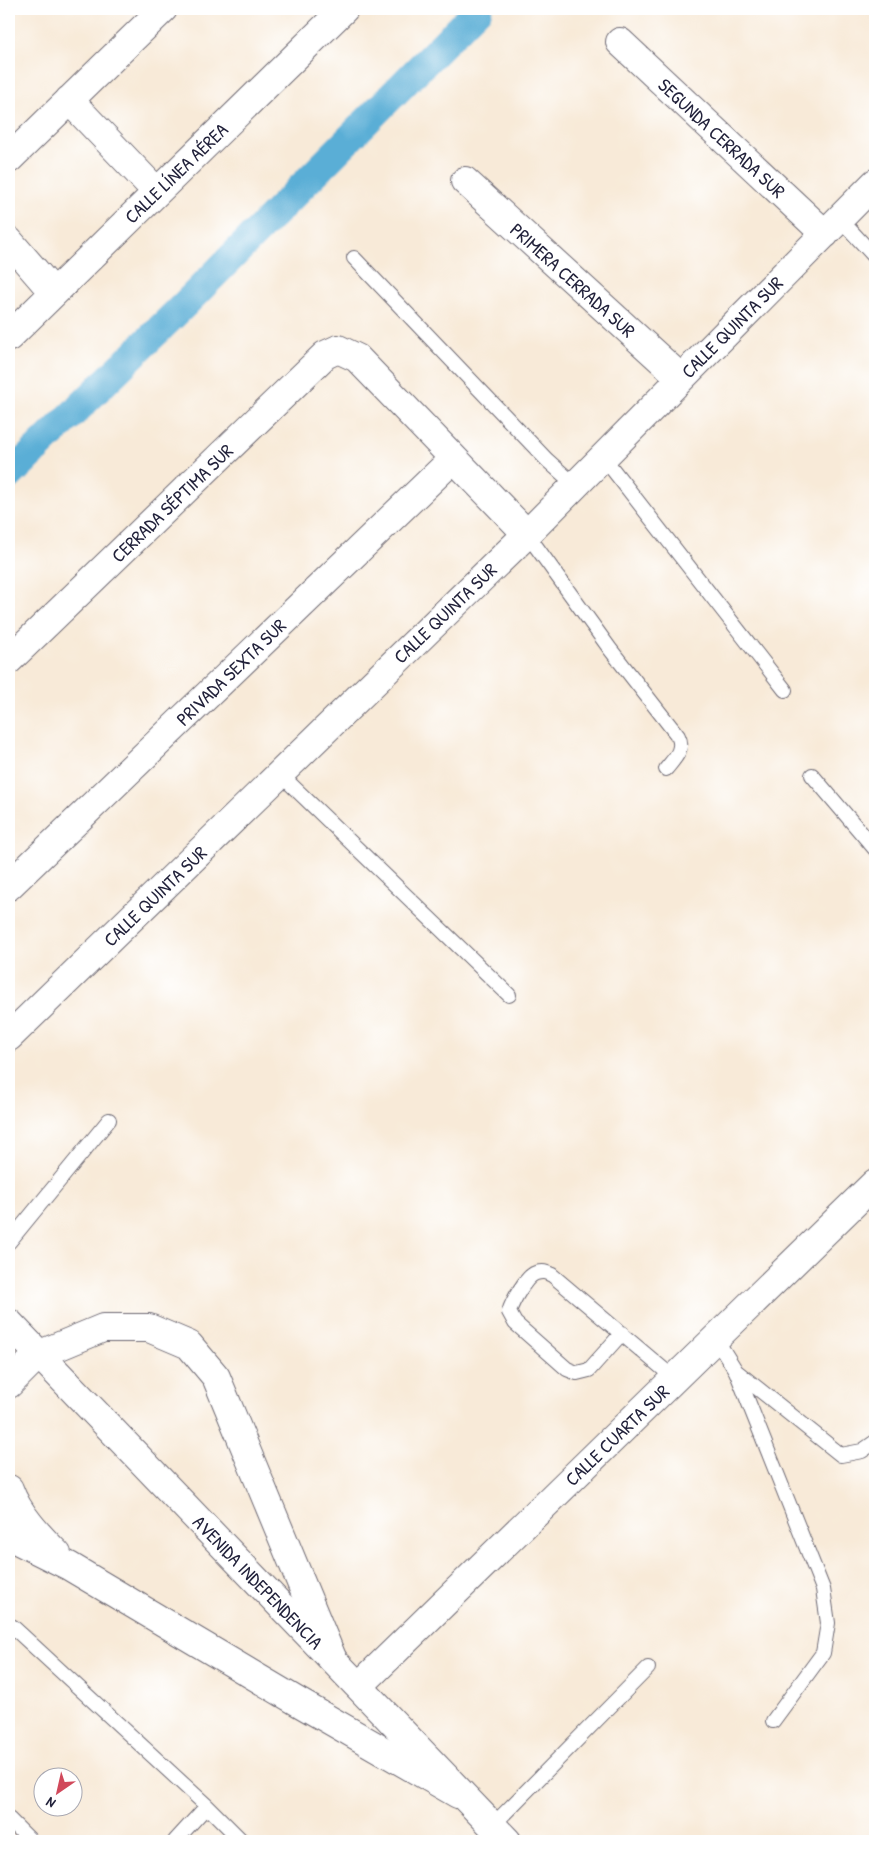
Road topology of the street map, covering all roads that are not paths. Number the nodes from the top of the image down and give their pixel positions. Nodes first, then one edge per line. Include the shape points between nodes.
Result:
1 (163, 9) edge
2 (344, 9) edge
3 (620, 42) dead end
4 (69, 100) junction
5 (9, 159) edge
6 (465, 181) dead end
7 (875, 184) edge
8 (157, 192) junction
9 (832, 226) junction
10 (9, 241) edge
11 (875, 257) edge
12 (354, 258) dead end
13 (54, 293) junction
14 (9, 337) edge
15 (681, 378) junction
16 (603, 457) junction
17 (453, 458) junction
18 (575, 485) junction
19 (527, 534) junction
20 (9, 660) edge
21 (785, 690) dead end
22 (666, 770) dead end
23 (280, 774) junction
24 (812, 774) dead end
25 (875, 849) edge
26 (9, 886) edge
27 (510, 995) dead end
28 (9, 1037) edge
29 (109, 1120) dead end
30 (875, 1183) edge
31 (9, 1242) edge
32 (9, 1323) edge
33 (622, 1333) junction
34 (716, 1339) junction
35 (38, 1355) junction
36 (736, 1371) junction
37 (674, 1379) junction
38 (9, 1384) edge
39 (875, 1442) edge
40 (9, 1489) edge
41 (9, 1536) edge
42 (70, 1566) junction
43 (9, 1625) edge
44 (333, 1660) junction
45 (648, 1668) dead end
46 (359, 1686) junction
47 (773, 1721) dead end
48 (467, 1800) junction
49 (207, 1806) junction
50 (9, 1819) edge
51 (500, 1834) edge
52 (31, 1841) edge
53 (175, 1841) edge
54 (242, 1841) edge

1 - 4 street
2 - 8 street, CALLE LÍNEA AÉREA
3 - 9 street, SEGUNDA CERRADA SUR
4 - 5 street
4 - 8 street
6 - 15 street, PRIMERA CERRADA SUR
7 - 9 street, CALLE QUINTA SUR
8 - 13 street, CALLE LÍNEA AÉREA
9 - 11 lane
9 - 15 street, CALLE QUINTA SUR
10 - 13 street
12 - 18 lane
13 - 14 street, CALLE LÍNEA AÉREA
15 - 16 street, CALLE QUINTA SUR
16 - 18 street, CALLE QUINTA SUR
16 - 21 lane
17 - 19 street
17 - 20 street, CERRADA SÉPTIMA SUR via 357,358 338,349 324,355
17 - 26 street, PRIVADA SEXTA SUR
18 - 19 street, CALLE QUINTA SUR
19 - 22 lane via 682,742 681,750
19 - 23 street, CALLE QUINTA SUR
23 - 27 lane
23 - 28 street, CALLE QUINTA SUR
24 - 25 lane
29 - 31 lane
30 - 34 street, CALLE CUARTA SUR
32 - 35 street, AVENIDA INDEPENDENCIA
33 - 33 lane via 589,1370 577,1372 567,1370 515,1323 509,1312 512,1301 534,1274 544,1271
33 - 37 lane
34 - 36 lane
34 - 37 street, CALLE CUARTA SUR
35 - 38 street
35 - 44 street, AVENIDA INDEPENDENCIA
35 - 44 street via 104,1328 149,1328 189,1345 216,1377
36 - 39 lane via 841,1455 862,1450
36 - 47 lane via 823,1589 828,1623 823,1653
37 - 46 street, CALLE CUARTA SUR
40 - 42 street via 35,1532
41 - 42 street
42 - 48 street
43 - 49 lane
44 - 46 street, AVENIDA INDEPENDENCIA
45 - 51 lane
46 - 48 street, AVENIDA INDEPENDENCIA
48 - 51 street, AVENIDA INDEPENDENCIA
49 - 53 lane
49 - 54 lane
50 - 52 lane

